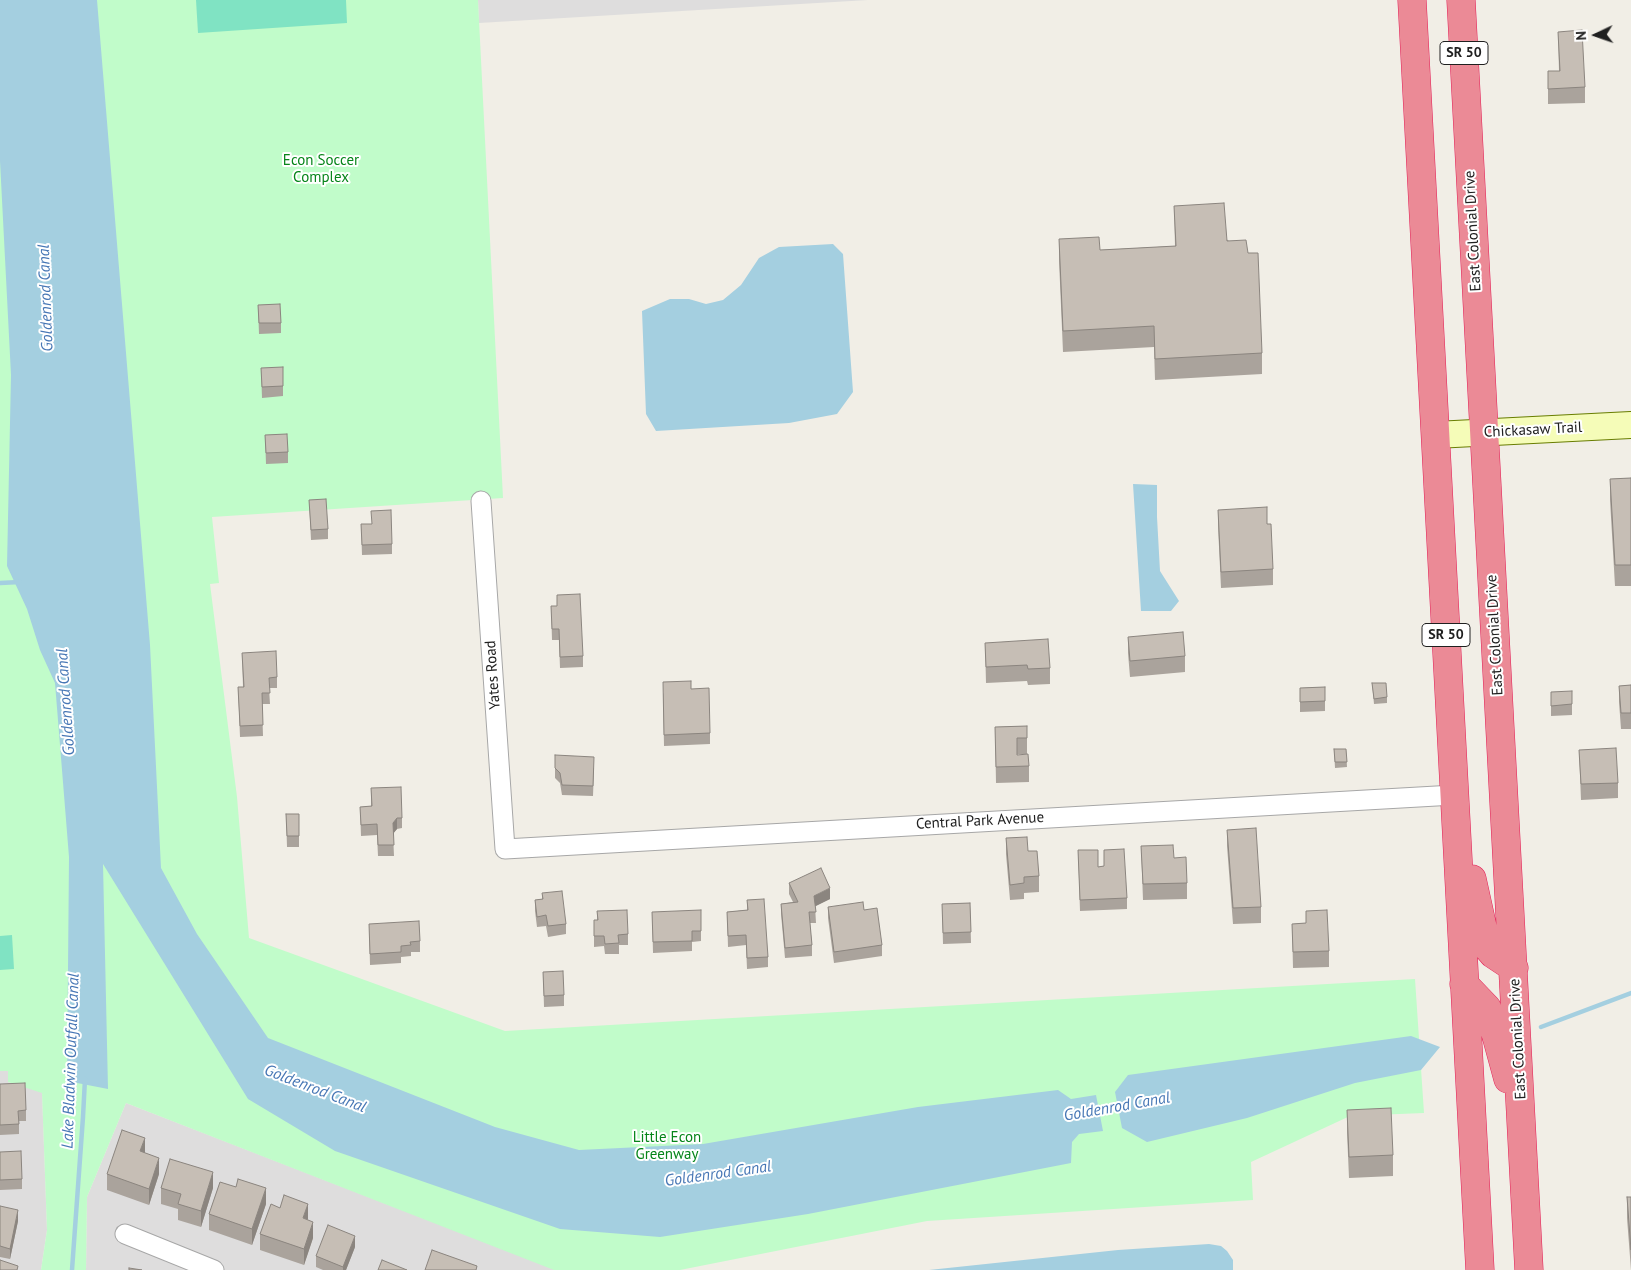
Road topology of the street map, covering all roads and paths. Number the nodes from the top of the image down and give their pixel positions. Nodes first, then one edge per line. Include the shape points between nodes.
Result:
1 (1412, 0) edge
2 (1441, 0) edge
3 (1461, 0) edge
4 (1467, 106) junction
5 (1631, 425) edge
6 (1483, 433) junction
7 (1435, 436) junction
8 (481, 500) dead end
9 (1454, 795) junction
10 (505, 849) joint
11 (1514, 968) junction
12 (1464, 984) junction
13 (1525, 1179) junction
14 (124, 1234) dead end
15 (214, 1270) edge
16 (1480, 1270) edge
17 (1530, 1270) edge

1 - 7 highway, SR 50
2 - 4 highway
3 - 4 highway, East Colonial Drive / SR 50
4 - 6 highway, East Colonial Drive / SR 50
5 - 6 street, Chickasaw Trail
6 - 7 street, Chickasaw Trail
6 - 11 highway, East Colonial Drive / SR 50
7 - 9 highway, SR 50
8 - 10 street, Yates Road
9 - 10 street, Central Park Avenue
9 - 11 highway via 1487,947
9 - 12 highway, SR 50
11 - 13 highway, East Colonial Drive / SR 50
12 - 13 highway via 1487,1008 1496,1035 1508,1081
12 - 16 highway, SR 50
13 - 17 highway, East Colonial Drive / SR 50
14 - 15 street

